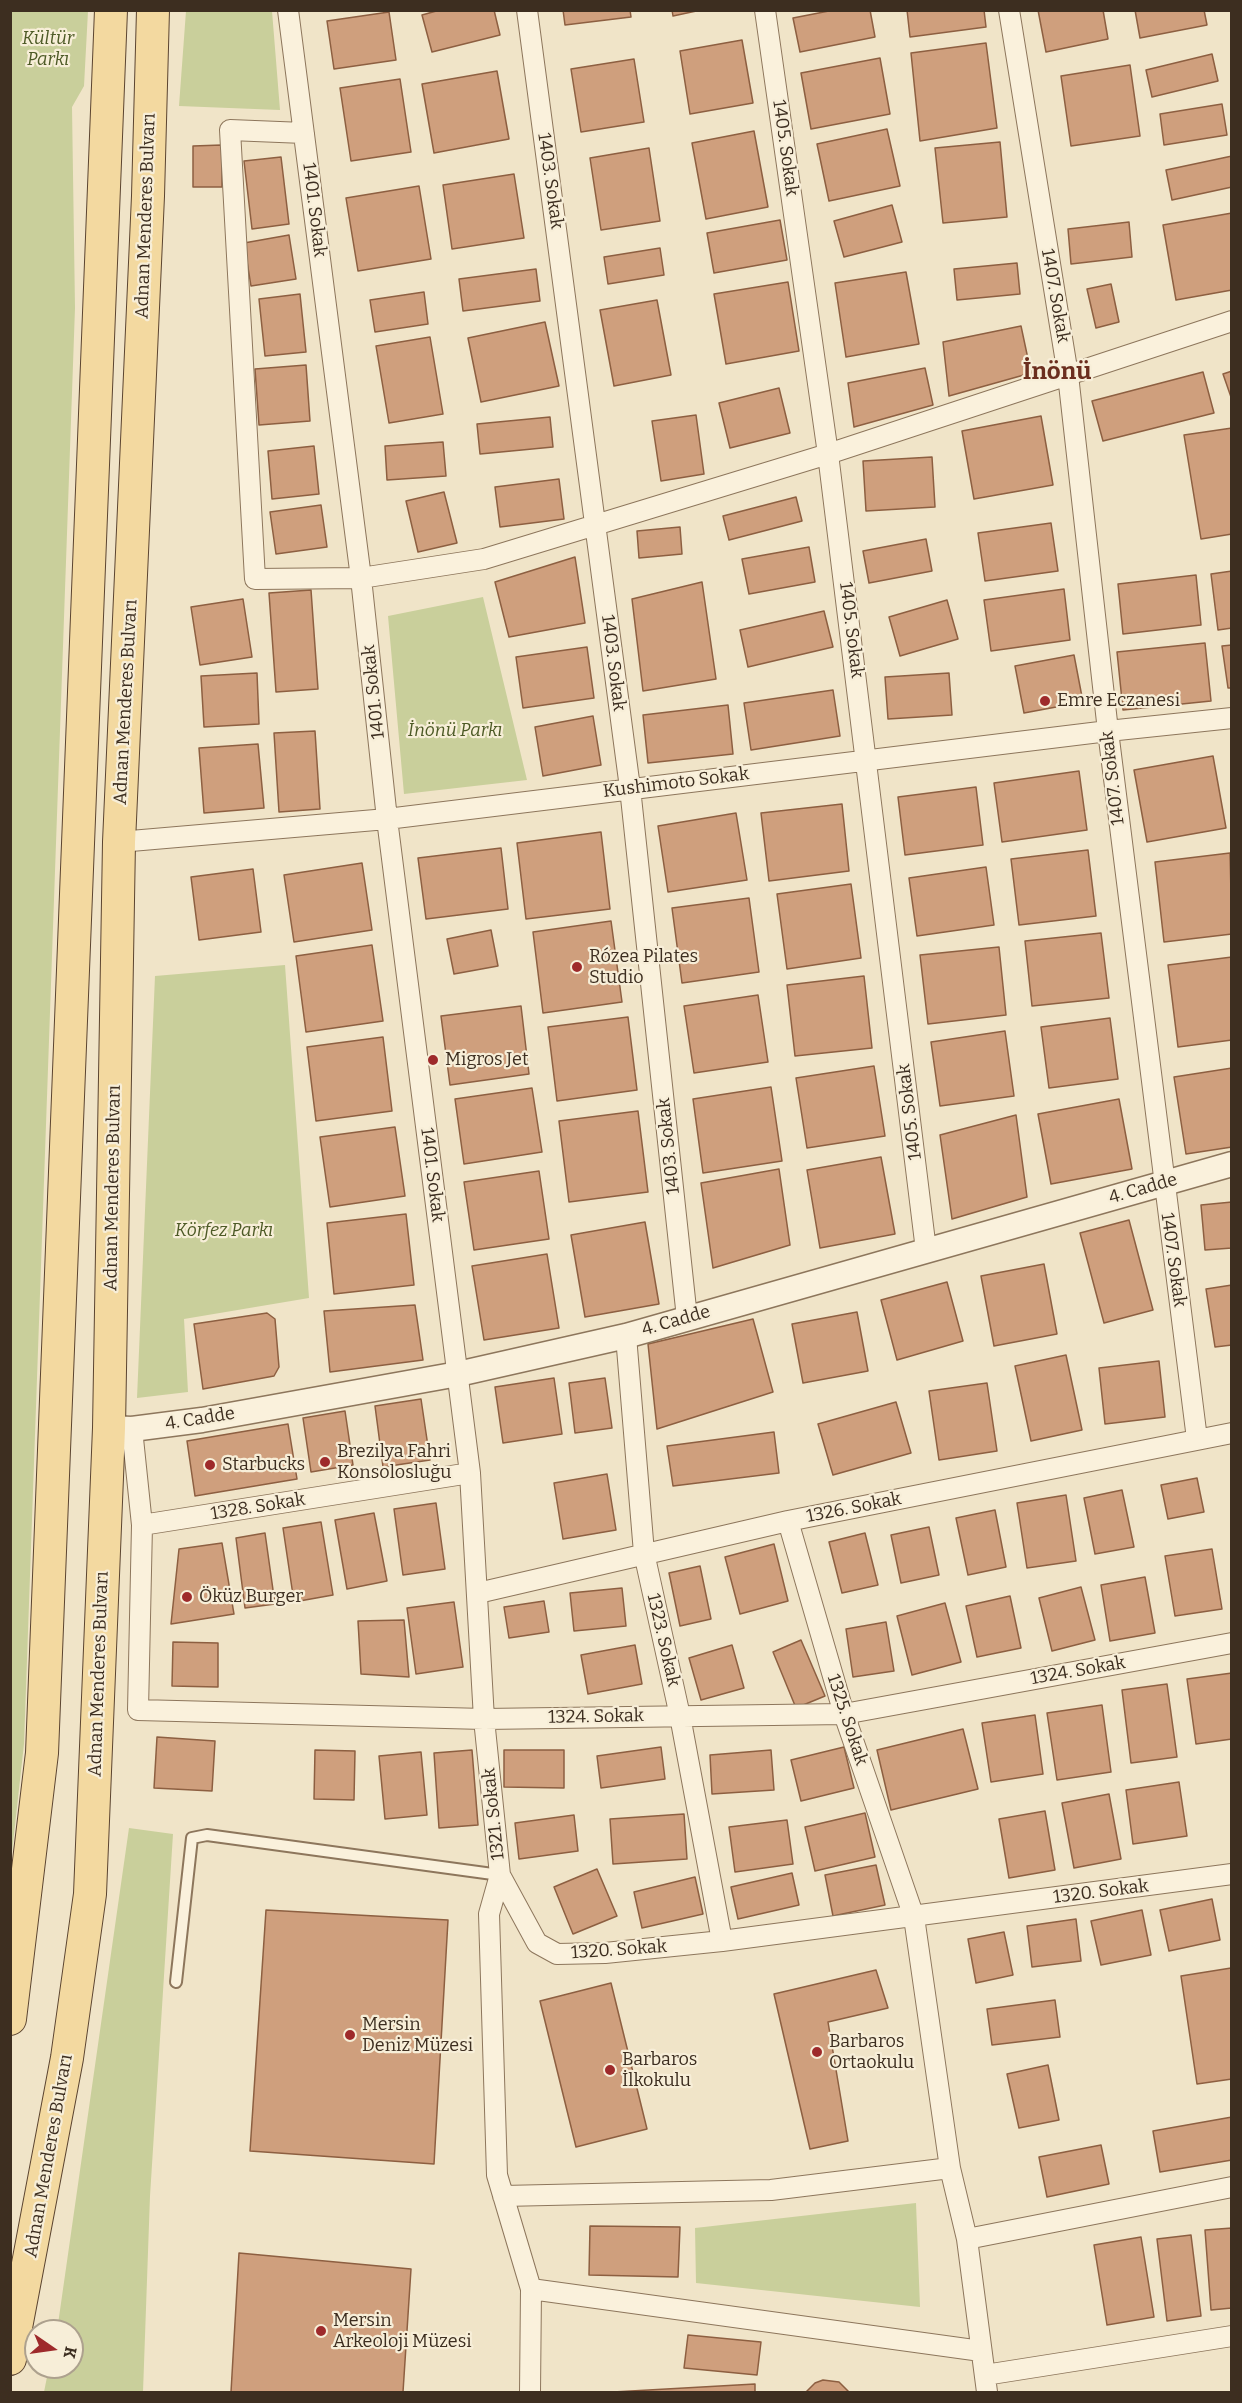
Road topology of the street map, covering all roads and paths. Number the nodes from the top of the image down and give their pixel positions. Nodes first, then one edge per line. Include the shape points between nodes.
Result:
1 (111, 10) edge
2 (153, 10) edge
3 (288, 10) edge
4 (527, 10) edge
5 (765, 10) edge
6 (1009, 10) edge
7 (304, 133) junction
8 (1232, 321) edge
9 (1068, 375) junction
10 (828, 454) junction
11 (595, 524) junction
12 (361, 578) junction
13 (1232, 718) edge
14 (1107, 731) junction
15 (868, 761) junction
16 (630, 788) junction
17 (387, 819) junction
18 (119, 842) junction
19 (1232, 1164) edge
20 (1163, 1183) junction
21 (926, 1250) junction
22 (687, 1318) junction
23 (626, 1336) junction
24 (458, 1374) junction
25 (120, 1428) junction
26 (1232, 1433) edge
27 (1197, 1439) junction
28 (470, 1473) junction
29 (788, 1521) junction
30 (142, 1526) junction
31 (644, 1553) junction
32 (478, 1593) junction
33 (1232, 1643) edge
34 (844, 1714) junction
35 (680, 1716) junction
36 (484, 1719) junction
37 (1232, 1874) edge
38 (500, 1875) junction
39 (914, 1917) junction
40 (723, 1941) junction
41 (176, 1982) dead end
42 (10, 2019) edge
43 (950, 2168) junction
44 (1232, 2187) edge
45 (503, 2196) junction
46 (967, 2239) junction
47 (531, 2289) junction
48 (1232, 2336) edge
49 (981, 2351) junction
50 (10, 2359) edge
51 (986, 2384) edge
52 (530, 2392) edge

1 - 42 main road via 42,1753
2 - 18 main road, Adnan Menderes Bulvarı via 148,207
3 - 7 street, 1401. Sokak
4 - 11 street, 1403. Sokak
5 - 10 street, 1405. Sokak
6 - 9 street, 1407. Sokak
7 - 12 street, 1401. Sokak
7 - 12 street via 230,130 255,579
8 - 9 street
9 - 10 street
9 - 14 street, 1407. Sokak
10 - 11 street
10 - 15 street, 1405. Sokak
11 - 12 street via 484,559
11 - 16 street, 1403. Sokak
12 - 17 street, 1401. Sokak
13 - 14 street, Kushimoto Sokak
14 - 15 street, Kushimoto Sokak
14 - 20 street, 1407. Sokak
15 - 16 street, Kushimoto Sokak
15 - 21 street, 1405. Sokak
16 - 17 street, Kushimoto Sokak
16 - 22 street, 1403. Sokak
17 - 18 street, Kushimoto Sokak
17 - 24 street, 1401. Sokak
18 - 25 main road, Adnan Menderes Bulvarı
19 - 20 street, 4. Cadde
20 - 21 street, 4. Cadde
20 - 27 street, 1407. Sokak
21 - 22 street, 4. Cadde
22 - 23 street, 4. Cadde
23 - 24 street, 4. Cadde
23 - 31 street, 1323. Sokak
24 - 25 street, 4. Cadde via 202,1420
24 - 28 street, 1321. Sokak
25 - 30 street
25 - 50 main road, Adnan Menderes Bulvarı via 90,1894 67,2058
26 - 27 street, 1326. Sokak
27 - 29 street, 1326. Sokak
28 - 30 street, 1328. Sokak
28 - 32 street, 1321. Sokak
29 - 31 street, 1326. Sokak
29 - 34 street, 1325. Sokak
30 - 36 street, 1324. Sokak via 138,1710
31 - 32 street, 1326. Sokak
31 - 35 street, 1323. Sokak
32 - 36 street, 1321. Sokak
33 - 34 street, 1324. Sokak
34 - 35 street, 1324. Sokak
34 - 39 street, 1325. Sokak
35 - 36 street, 1324. Sokak
35 - 40 street, 1323. Sokak
36 - 38 street, 1321. Sokak
37 - 39 street, 1320. Sokak
38 - 40 street, 1320. Sokak via 537,1943 557,1954
38 - 41 lane via 207,1835 192,1838
38 - 45 street, 1321. Sokak via 489,1914 497,2175
39 - 40 street, 1320. Sokak
39 - 43 street, 1325. Sokak
43 - 45 street via 771,2190
43 - 46 street, 1325. Sokak
44 - 46 street
45 - 47 street, 1321. Sokak
46 - 49 street, 1325. Sokak
47 - 49 street
47 - 52 street, 1321. Sokak
48 - 51 street
49 - 51 street, 1325. Sokak

